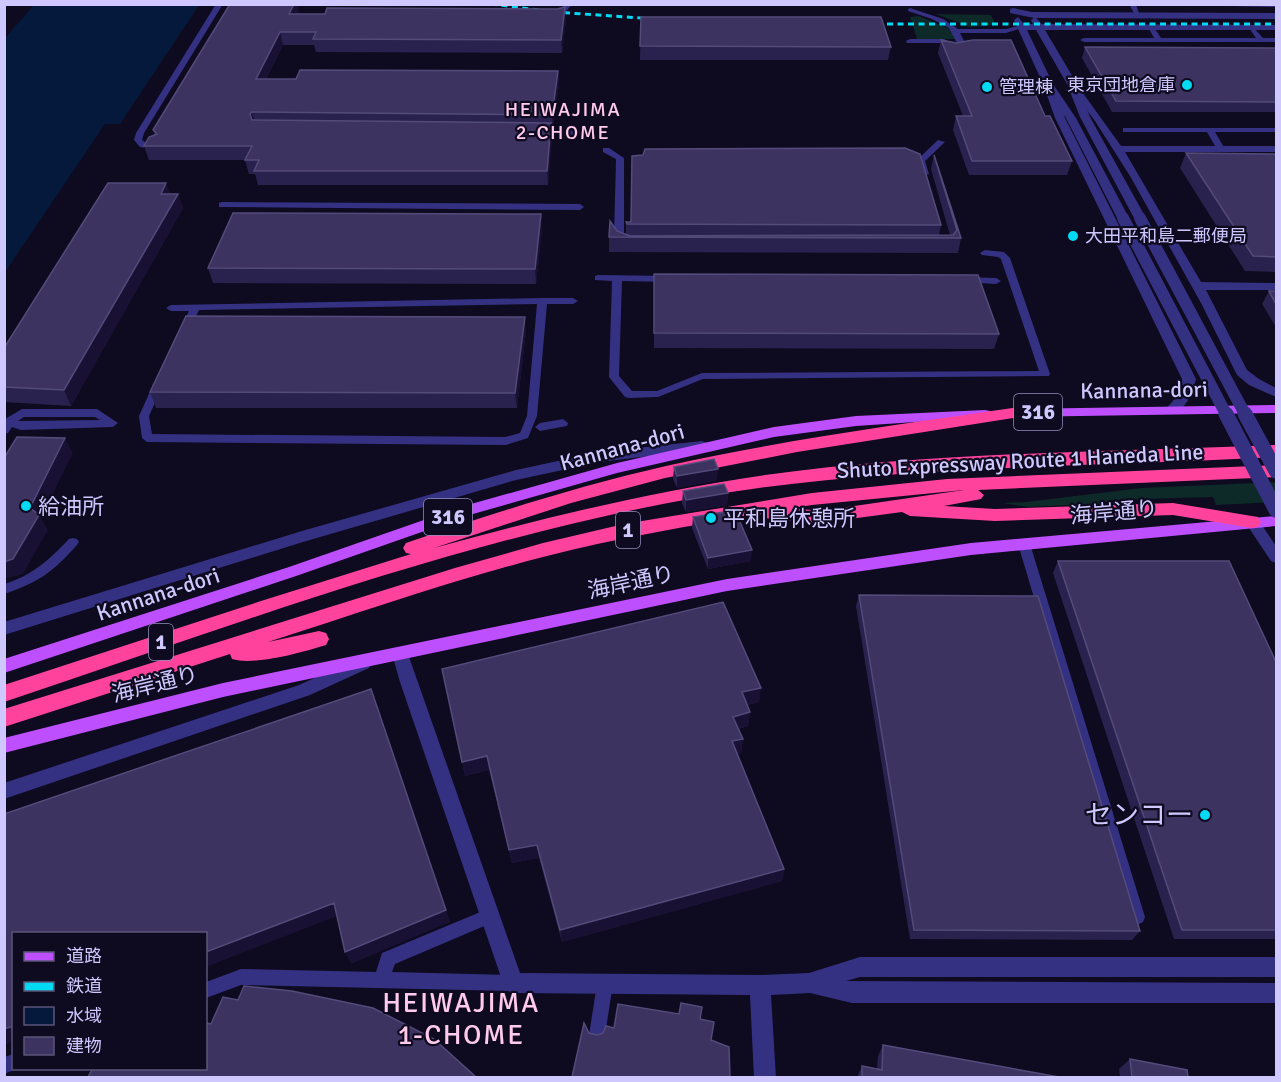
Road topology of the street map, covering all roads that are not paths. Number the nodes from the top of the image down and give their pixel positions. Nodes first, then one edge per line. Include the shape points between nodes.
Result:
1 (220, 4) edge
2 (569, 4) edge
3 (1026, 4) edge
4 (1132, 4) edge
5 (1228, 4) edge
6 (1276, 5) edge
7 (1012, 8) edge
8 (910, 10) dead end
9 (1032, 15) junction
10 (1138, 16) junction
11 (1239, 16) junction
12 (1276, 16) edge
13 (546, 18) edge
14 (1022, 27) junction
15 (1039, 27) junction
16 (1151, 27) junction
17 (1252, 28) junction
18 (1276, 28) edge
19 (956, 30) junction
20 (910, 40) dead end
21 (1084, 40) dead end
22 (1159, 40) junction
23 (1261, 40) junction
24 (1276, 40) edge
25 (1048, 84) junction
26 (1072, 84) junction
27 (1126, 130) dead end
28 (1209, 130) junction
29 (1276, 130) edge
30 (521, 132) edge
31 (586, 132) dead end
32 (941, 142) dead end
33 (156, 147) edge
34 (1120, 149) junction
35 (1221, 149) junction
36 (1276, 149) edge
37 (606, 150) dead end
38 (620, 158) junction
39 (633, 164) edge
40 (927, 180) edge
41 (222, 205) dead end
42 (580, 207) dead end
43 (630, 245) edge
44 (986, 253) dead end
45 (598, 278) dead end
46 (617, 279) junction
47 (684, 279) edge
48 (953, 280) edge
49 (996, 280) dead end
50 (1197, 286) junction
51 (1276, 286) edge
52 (543, 301) junction
53 (573, 301) dead end
54 (171, 308) dead end
55 (195, 308) junction
56 (179, 340) edge
57 (164, 373) edge
58 (1276, 393) edge
59 (1276, 409) edge
60 (1172, 410) junction
61 (1020, 412) junction
62 (563, 423) dead end
63 (7, 426) edge
64 (540, 427) dead end
65 (716, 444) junction
66 (1276, 451) edge
67 (1276, 471) edge
68 (1105, 477) junction
69 (890, 508) junction
70 (1276, 510) edge
71 (740, 511) junction
72 (1276, 521) edge
73 (1252, 522) junction
74 (73, 542) dead end
75 (1024, 544) junction
76 (1276, 557) edge
77 (4, 589) edge
78 (318, 590) junction
79 (4, 629) edge
80 (320, 639) dead end
81 (400, 654) junction
82 (203, 657) junction
83 (372, 659) junction
84 (4, 666) edge
85 (4, 694) edge
86 (4, 718) edge
87 (4, 746) edge
88 (4, 791) edge
89 (490, 916) junction
90 (1137, 917) edge
91 (1276, 967) edge
92 (382, 980) junction
93 (513, 983) junction
94 (809, 983) junction
95 (604, 984) junction
96 (760, 985) junction
97 (207, 990) edge
98 (1276, 993) edge
99 (597, 1035) edge
100 (765, 1077) edge

1 - 33 lane via 140,133 138,140 143,145
2 - 13 lane via 558,18
3 - 9 street
4 - 10 lane
5 - 6 lane
5 - 11 lane
7 - 9 street
7 - 14 street
8 - 19 lane
9 - 10 street
9 - 15 street
10 - 11 street
11 - 12 street
14 - 15 street
14 - 19 lane via 1006,31
14 - 25 street
15 - 16 street
15 - 26 street
16 - 17 street
16 - 22 lane
17 - 18 street
17 - 23 lane
19 - 20 lane via 965,51 948,51 944,41
21 - 22 lane
22 - 23 lane
23 - 24 lane
25 - 60 street via 1060,118 1190,379 1185,396
25 - 70 street, bridge via 1071,118
26 - 34 street
26 - 67 street, bridge via 1085,117
27 - 28 lane
28 - 29 lane
28 - 35 lane
30 - 31 lane
32 - 40 lane via 917,162
34 - 35 street
34 - 50 street
35 - 36 street
37 - 38 lane
38 - 39 lane
38 - 43 lane via 619,236 621,242
41 - 42 lane
44 - 46 lane via 1005,258 1044,374 702,376 658,394 629,394 614,377
45 - 46 lane
46 - 47 lane
48 - 49 lane
50 - 51 street
50 - 58 street via 1242,372
52 - 53 lane
52 - 55 lane
52 - 57 lane via 532,416 524,435 506,441 147,438 144,416
54 - 55 lane
55 - 56 lane
59 - 60 main road, Kannana-dori / 316
60 - 61 main road, Kannana-dori / 316
61 - 65 main road, Kannana-dori / 316 via 856,422
61 - 78 highway, 1 via 810,443 665,472 529,508 408,549 354,568
62 - 64 lane
63 - 63 lane via 22,413 97,413 113,423
65 - 79 street via 600,457 516,475
65 - 84 main road, Kannana-dori / 316 via 469,510
66 - 78 highway, Shuto Expressway Route 1 Haneda Line / 1 via 938,465 709,490 610,509 432,554
67 - 68 highway, Shuto Expressway Route 1 Haneda Line / 1
68 - 69 highway
68 - 71 highway, Shuto Expressway Route 1 Haneda Line / 1 via 947,485
69 - 71 highway via 820,517
69 - 73 highway via 995,515 1173,509
71 - 82 highway, Shuto Expressway Route 1 Haneda Line / 1 via 543,550
72 - 73 main road, 海岸通り
73 - 75 main road, 海岸通り
73 - 76 street
74 - 77 lane via 44,573
75 - 81 main road, 海岸通り via 727,585
75 - 90 lane
78 - 85 highway, Shuto Expressway Route 1 Haneda Line / 1
80 - 82 highway via 279,649
81 - 83 main road, 海岸通り
81 - 89 street
82 - 86 highway, Shuto Expressway Route 1 Haneda Line / 1
83 - 87 main road, 海岸通り via 223,690
83 - 88 street via 304,690
89 - 92 lane via 388,959
89 - 93 street
91 - 94 street via 860,967
92 - 93 lane
92 - 97 lane via 241,977
93 - 95 street
94 - 96 street
94 - 98 street via 852,993
95 - 96 street
95 - 99 lane
96 - 100 street

